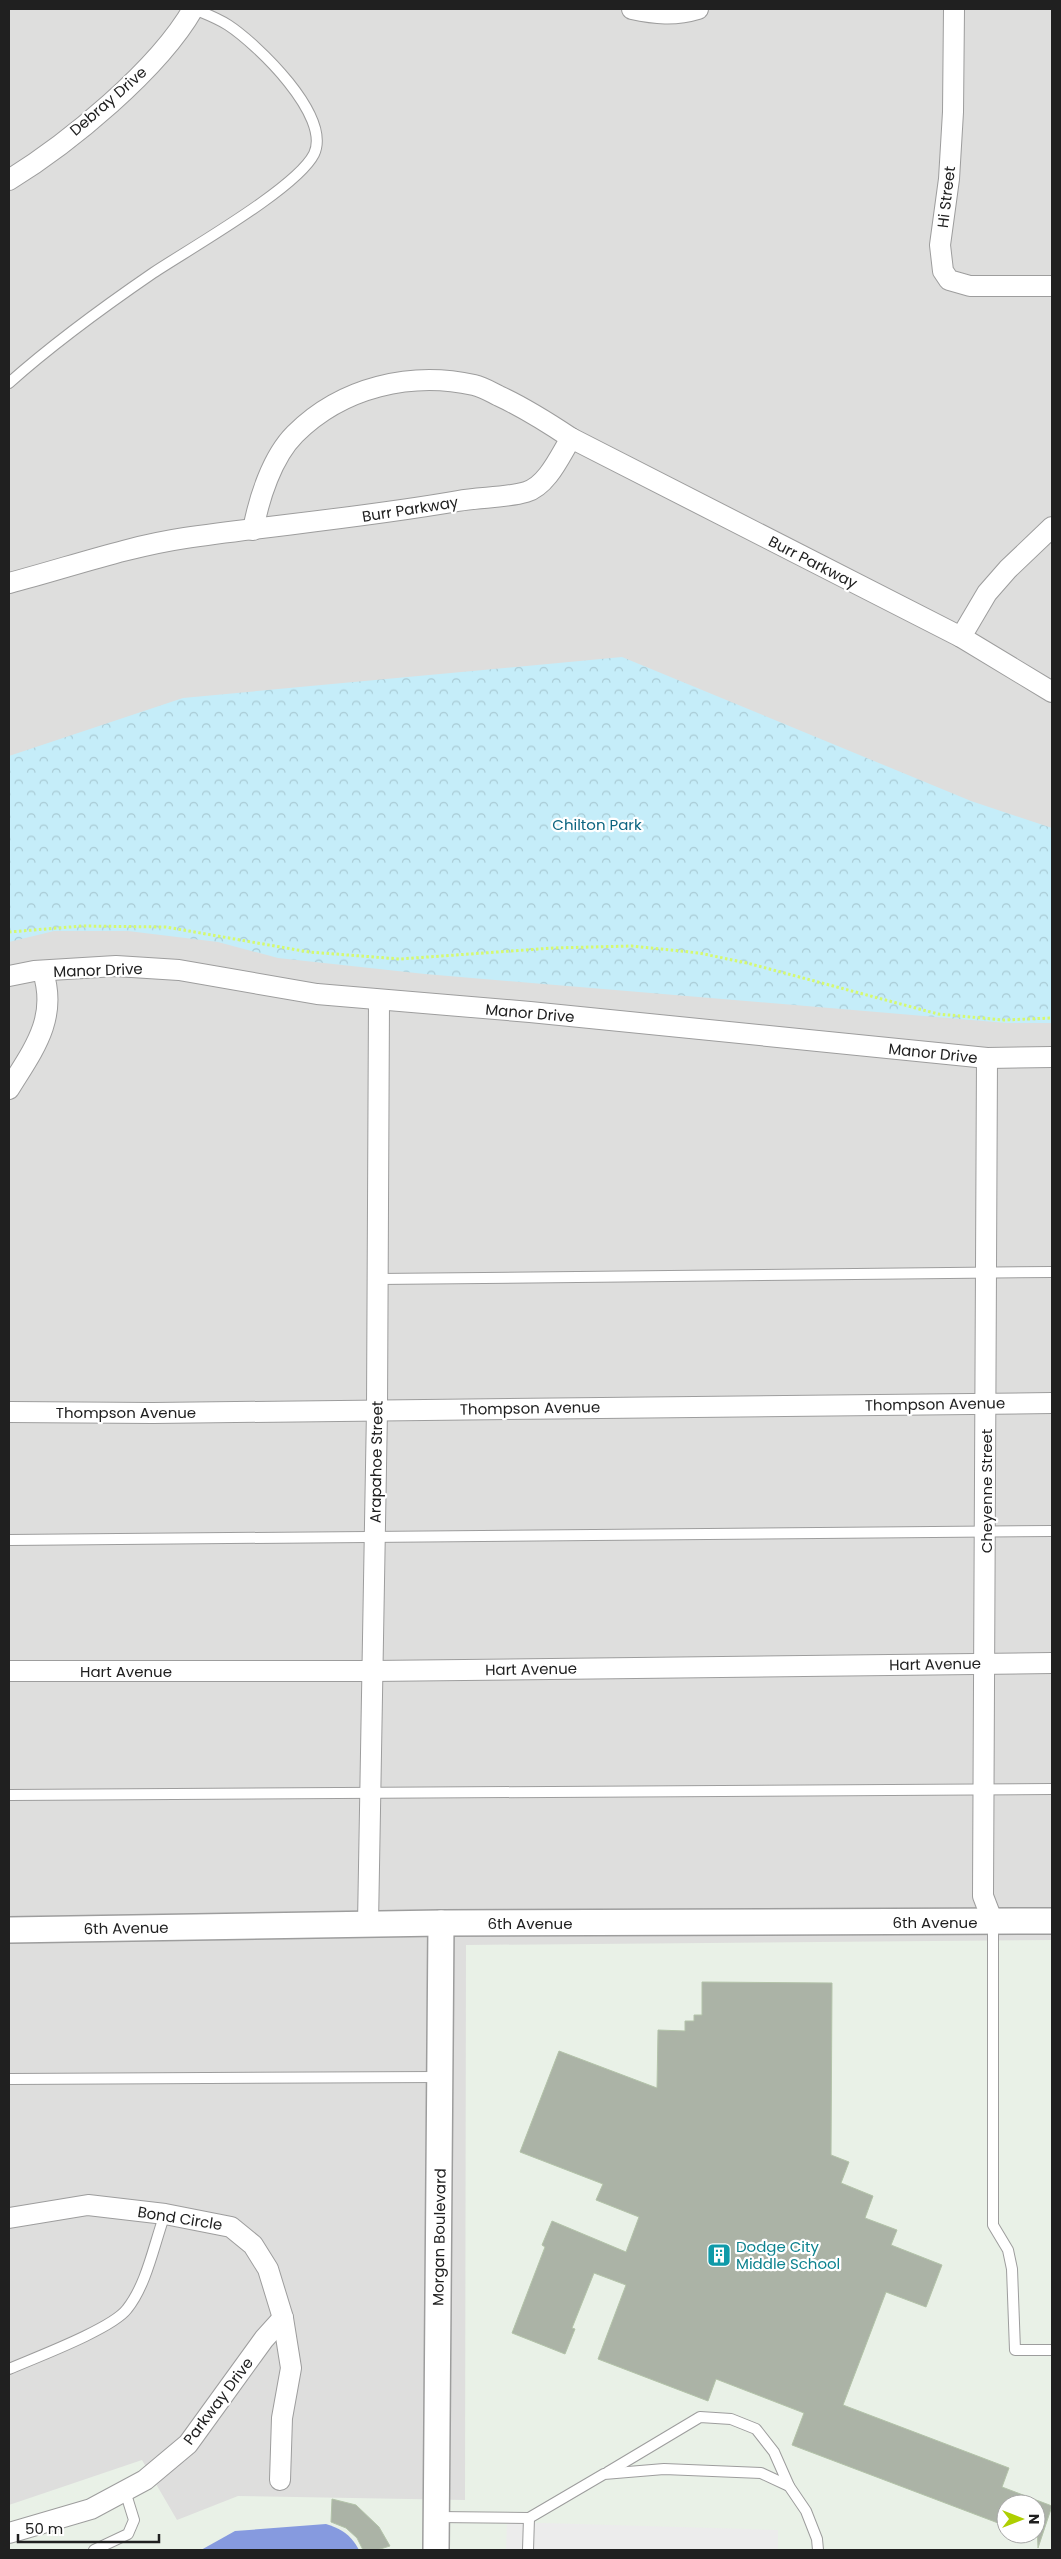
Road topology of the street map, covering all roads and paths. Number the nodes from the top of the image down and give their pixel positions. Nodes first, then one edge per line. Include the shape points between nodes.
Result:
1 (194, 9) edge
2 (632, 9) edge
3 (698, 9) edge
4 (954, 9) edge
5 (9, 180) edge
6 (1052, 286) edge
7 (9, 383) edge
8 (570, 438) junction
9 (1052, 527) edge
10 (253, 530) junction
11 (9, 584) edge
12 (962, 637) junction
13 (1052, 692) edge
14 (9, 932) edge
15 (44, 972) junction
16 (9, 976) edge
17 (378, 1000) junction
18 (1052, 1018) edge
19 (987, 1058) junction
20 (1052, 1058) edge
21 (9, 1089) edge
22 (986, 1272) junction
23 (1052, 1272) edge
24 (378, 1279) junction
25 (986, 1403) junction
26 (1052, 1403) edge
27 (377, 1410) junction
28 (9, 1412) edge
29 (1052, 1531) edge
30 (986, 1532) junction
31 (375, 1536) junction
32 (9, 1540) edge
33 (984, 1663) junction
34 (1052, 1663) edge
35 (9, 1671) edge
36 (372, 1671) junction
37 (983, 1789) junction
38 (1052, 1789) edge
39 (369, 1794) junction
40 (9, 1795) edge
41 (1052, 1921) edge
42 (993, 1922) junction
43 (441, 1923) junction
44 (368, 1924) junction
45 (9, 1930) edge
46 (441, 2077) junction
47 (9, 2079) edge
48 (164, 2214) junction
49 (9, 2218) edge
50 (284, 2318) junction
51 (1052, 2350) edge
52 (9, 2369) edge
53 (604, 2474) junction
54 (280, 2480) dead end
55 (789, 2486) junction
56 (125, 2491) junction
57 (436, 2517) junction
58 (530, 2518) junction
59 (9, 2533) edge
60 (94, 2550) edge
61 (436, 2550) edge
62 (528, 2550) edge
63 (818, 2550) edge

1 - 5 street, Debray Drive via 170,43 104,108
1 - 7 lane via 230,26 294,88 307,105 316,132 314,153 300,173 60,338
2 - 3 street via 656,14
4 - 6 street, Hi Street via 953,112 949,179 940,245 943,271 949,280 970,286
8 - 10 street, Burr Parkway via 555,465 538,485 526,492
8 - 10 street, Burr Parkway via 532,411 476,385 430,379 375,386 336,403 295,434 272,469 259,499
8 - 12 street, Burr Parkway
9 - 12 street via 987,593
10 - 11 street, Burr Parkway via 133,549
12 - 13 street, Burr Parkway
14 - 18 path via 82,926 166,928 309,952 400,959 632,946 699,953 747,963 938,1014 1004,1020
15 - 16 street, Manor Drive
15 - 17 street, Manor Drive via 116,966 179,970 317,994
15 - 21 street via 49,1005 44,1029
17 - 19 street, Manor Drive
17 - 24 street, Arapahoe Street
19 - 20 street, Manor Drive
19 - 22 street, Cheyenne Street
22 - 23 lane
22 - 24 lane
22 - 25 street, Cheyenne Street
24 - 27 street, Arapahoe Street
25 - 26 street, Thompson Avenue
25 - 27 street, Thompson Avenue
25 - 30 street, Cheyenne Street
27 - 28 street, Thompson Avenue
27 - 31 street, Arapahoe Street
29 - 30 lane
30 - 31 lane
30 - 33 street, Cheyenne Street
31 - 32 lane
31 - 36 street, Arapahoe Street
33 - 34 street, Hart Avenue
33 - 36 street, Hart Avenue
33 - 37 street, Cheyenne Street
35 - 36 street, Hart Avenue
36 - 39 street, Arapahoe Street
37 - 38 lane
37 - 39 lane
37 - 42 street, Cheyenne Street via 983,1896
39 - 40 lane
39 - 44 street, Arapahoe Street
41 - 42 street, 6th Avenue
42 - 43 street, 6th Avenue
42 - 51 lane via 992,2225 1008,2250 1012,2269 1014,2350
43 - 44 street, 6th Avenue
43 - 46 street, Morgan Boulevard
44 - 45 street, 6th Avenue
46 - 47 lane
46 - 57 street, Morgan Boulevard
48 - 49 street, Bond Circle via 88,2205
48 - 50 street, Bond Circle via 231,2226 253,2245 268,2269
48 - 52 lane via 141,2285 127,2310 103,2326
50 - 54 street, Bond Circle via 291,2368 282,2418
50 - 56 street, Parkway Drive via 264,2339 188,2444 145,2480
53 - 55 lane via 664,2469 761,2473
53 - 55 lane via 700,2417 730,2419 756,2429 774,2452
53 - 58 lane
55 - 63 lane via 806,2511
56 - 59 street, Parkway Drive via 90,2510
56 - 60 lane via 134,2520 128,2534
57 - 58 lane
57 - 61 street, Morgan Boulevard
58 - 62 lane

